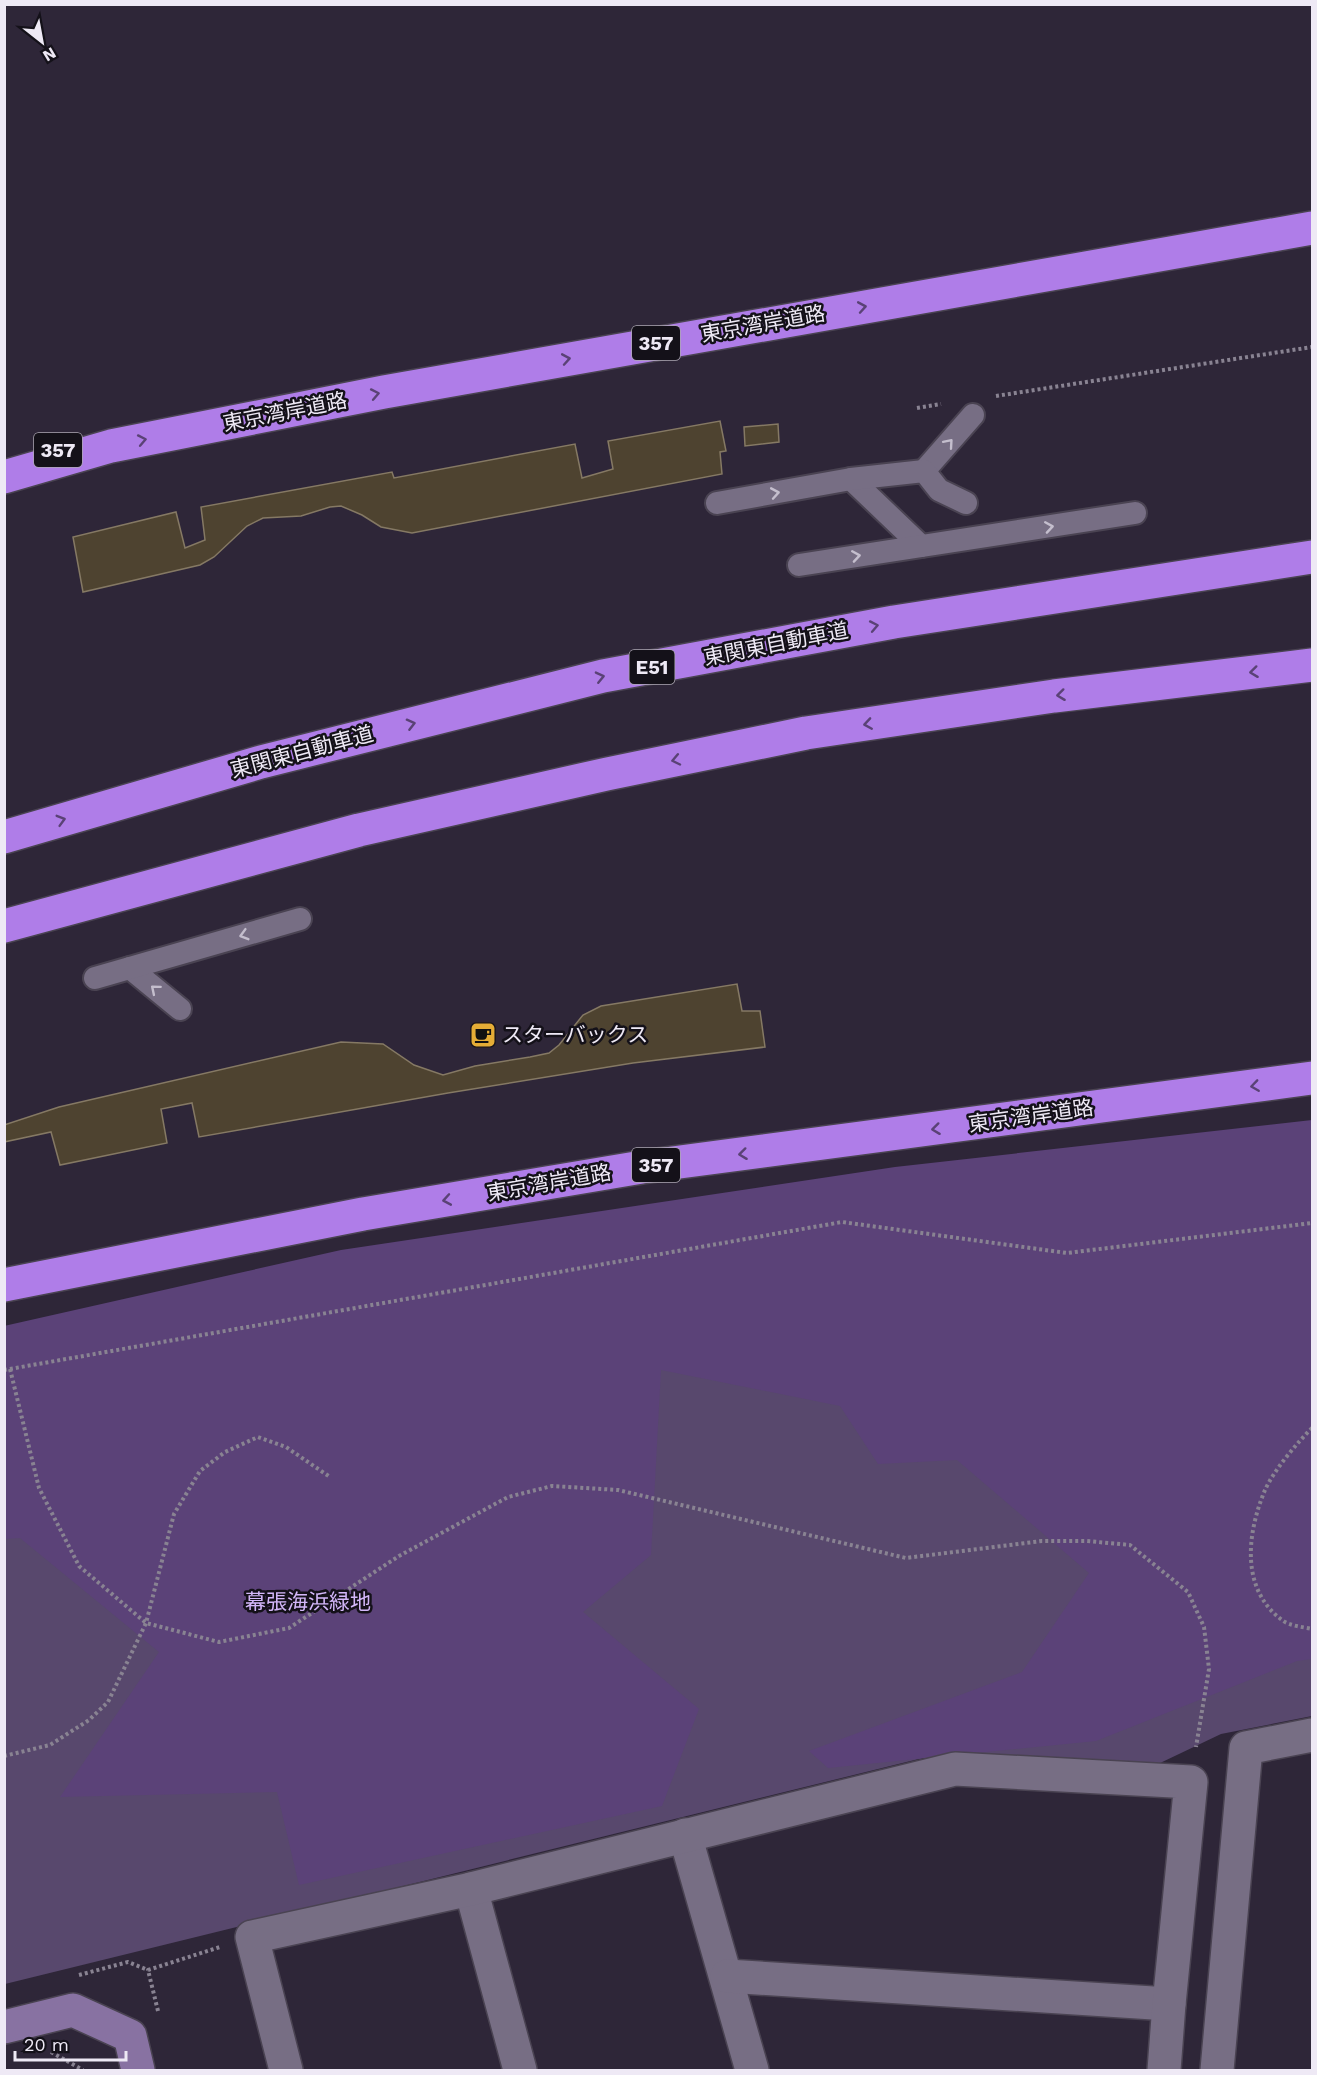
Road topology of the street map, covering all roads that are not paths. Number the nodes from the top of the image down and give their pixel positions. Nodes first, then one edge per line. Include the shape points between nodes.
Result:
1 (1312, 228) edge
2 (974, 415) dead end
3 (111, 446) junction
4 (4, 457) edge
5 (924, 471) junction
6 (4, 477) edge
7 (851, 479) junction
8 (717, 503) dead end
9 (966, 503) dead end
10 (1135, 513) dead end
11 (921, 546) junction
12 (1312, 557) edge
13 (799, 565) dead end
14 (1312, 665) edge
15 (4, 837) edge
16 (300, 919) dead end
17 (4, 926) edge
18 (130, 968) junction
19 (95, 978) dead end
20 (180, 1010) dead end
21 (1312, 1078) edge
22 (4, 1285) edge
23 (1312, 1735) edge
24 (685, 1835) junction
25 (471, 1889) junction
26 (726, 1976) junction
27 (1169, 2004) junction
28 (4, 2027) edge
29 (138, 2070) edge
30 (286, 2070) edge
31 (520, 2070) edge
32 (752, 2070) edge
33 (1164, 2070) edge
34 (1217, 2070) edge

3 -> 1 highway, 東京湾岸道路 / 357 via 408,388
5 -> 2 lane
3 - 4 highway, 357
3 - 6 highway, 東京湾岸道路 / 357
5 - 7 lane
5 - 9 lane via 939,490
8 -> 7 lane
7 - 11 lane
11 -> 10 lane
13 -> 11 lane
15 -> 12 highway, 東関東自動車道 / E51 via 261,762 603,676 894,622
14 -> 17 highway via 1054,696 806,733 358,830
16 -> 18 lane
18 - 19 lane
20 -> 18 lane
21 -> 22 highway, 東京湾岸道路 / 357 via 642,1167 363,1214
23 - 34 street via 1246,1748
24 - 25 street
24 - 26 street
24 - 27 street via 955,1769 1191,1782
25 - 30 street via 252,1937
25 - 31 street
26 - 27 street
26 - 32 street
27 - 33 street
28 - 29 street via 73,2010 130,2036

